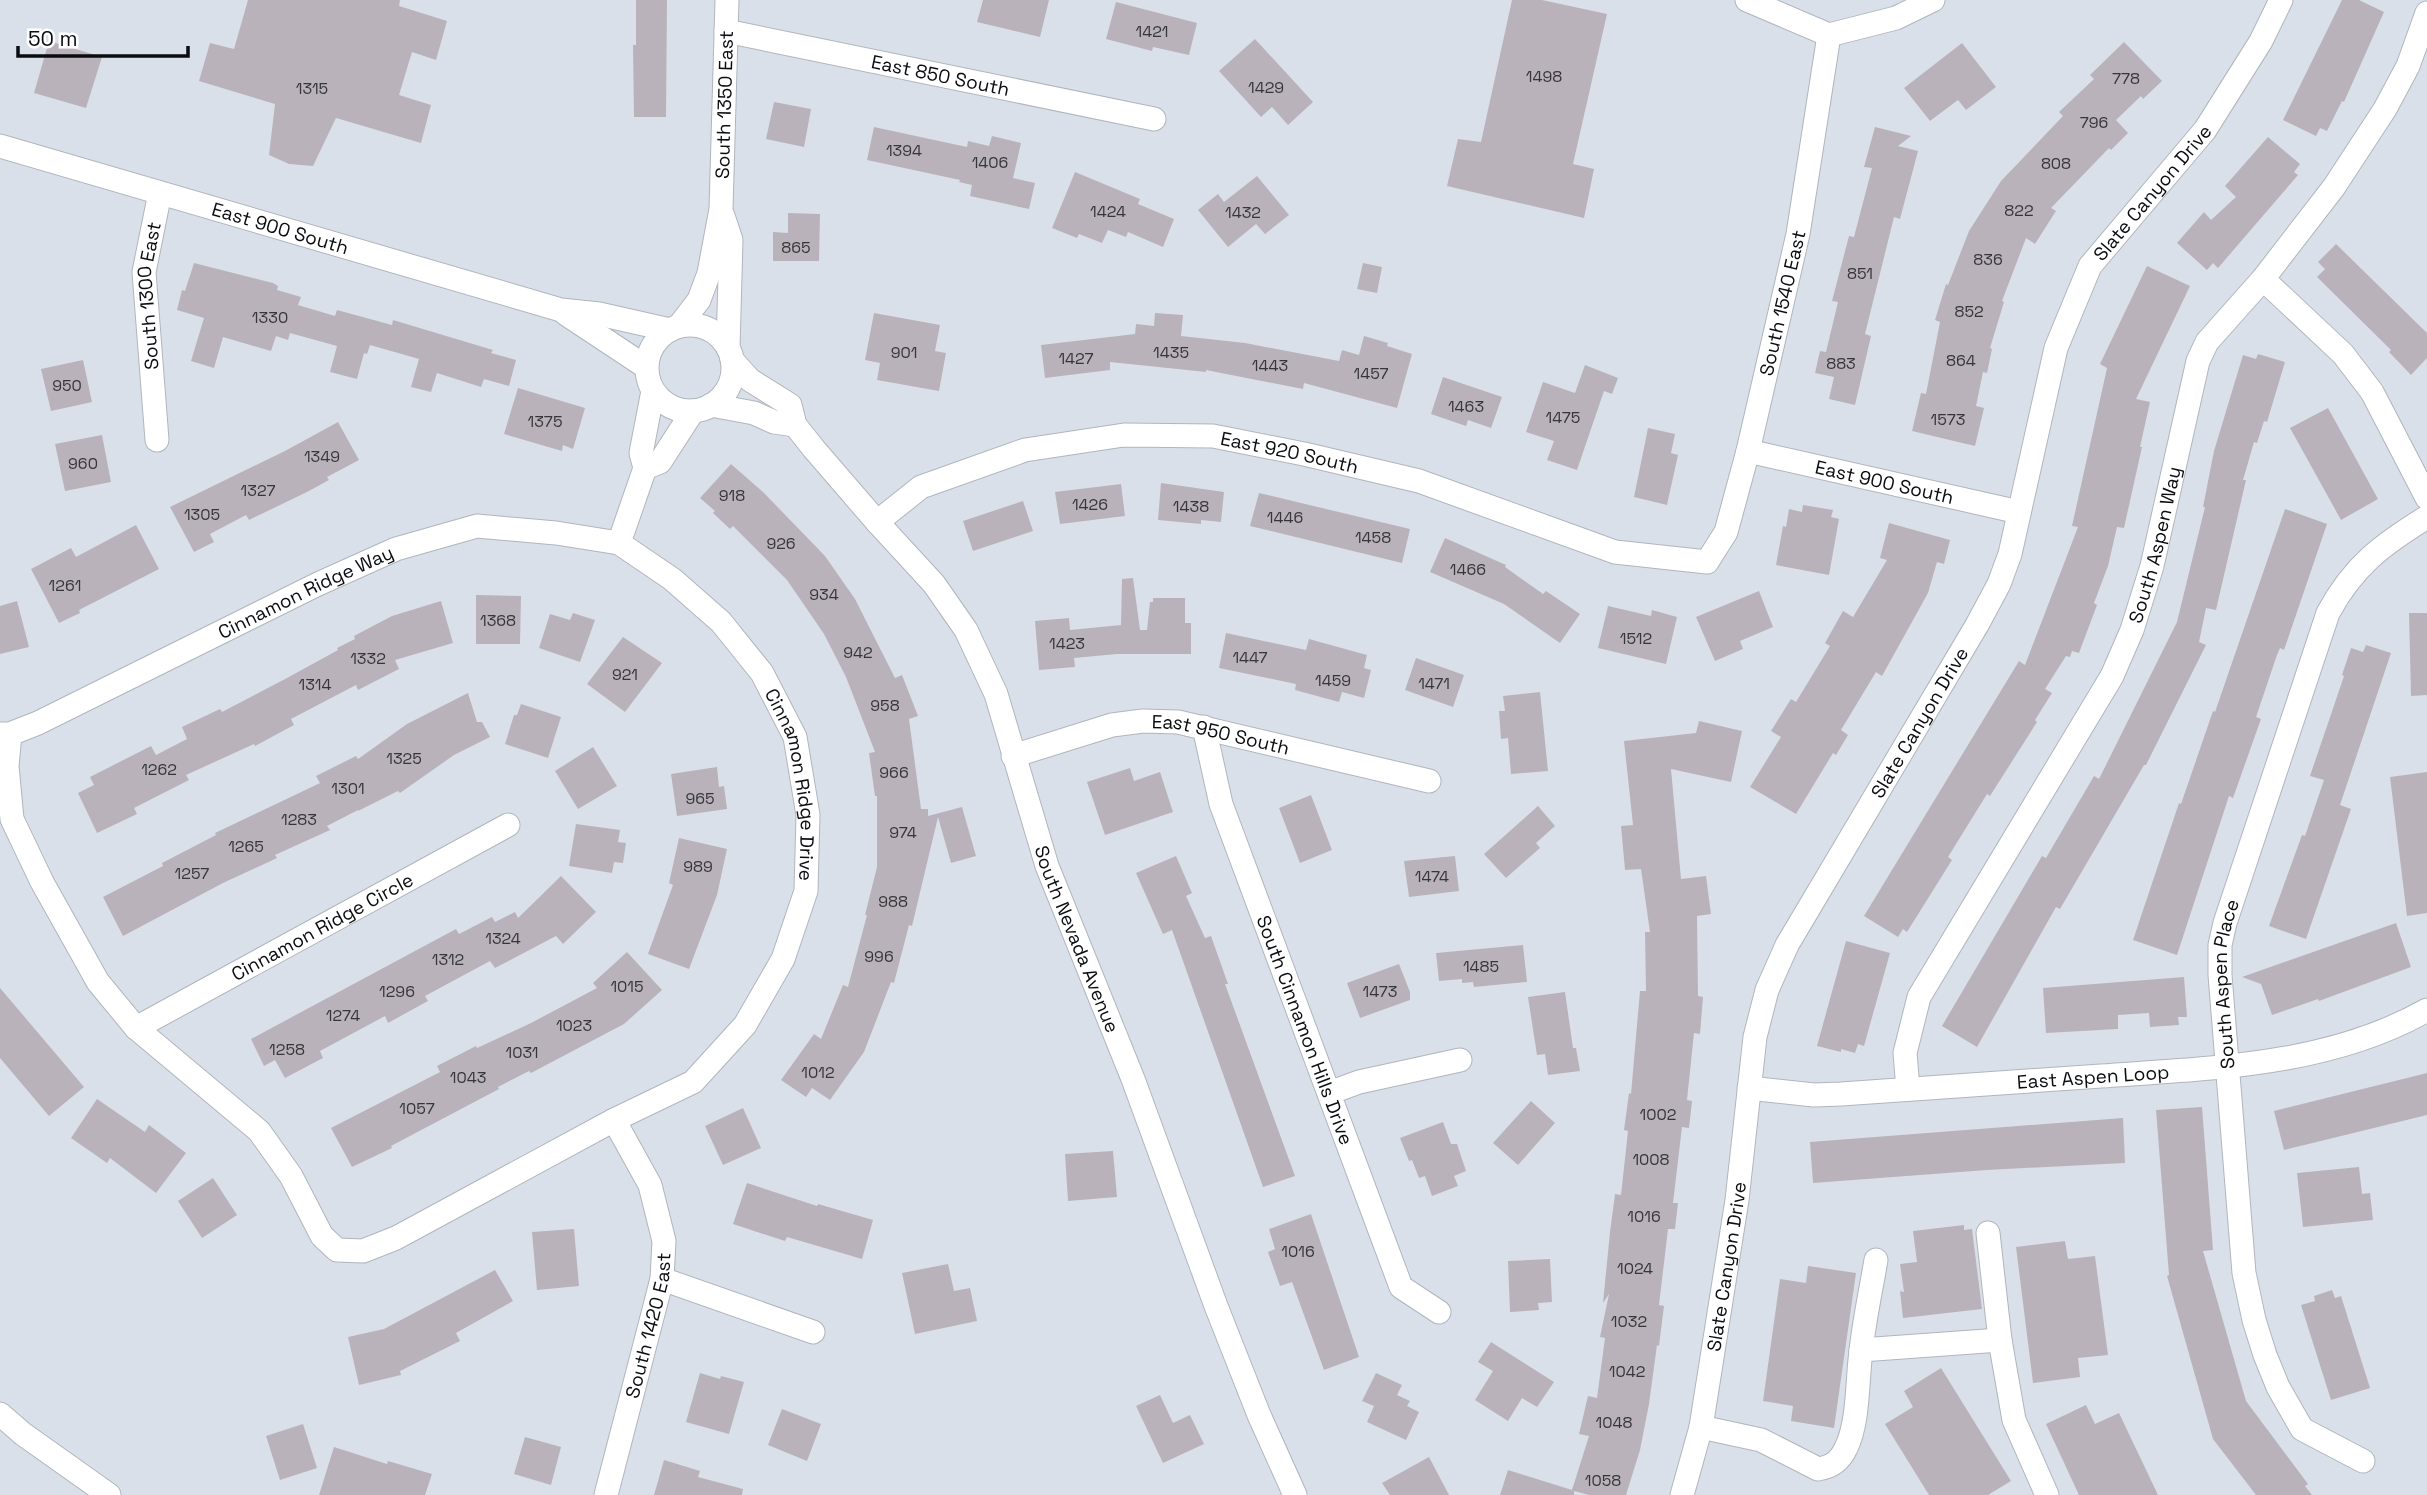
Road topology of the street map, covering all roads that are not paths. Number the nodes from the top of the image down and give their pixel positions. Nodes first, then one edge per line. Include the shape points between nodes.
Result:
1 (727, 0) edge
2 (1747, 0) edge
3 (1933, 0) edge
4 (2281, 0) edge
5 (2427, 13) edge
6 (726, 32) junction
7 (1829, 35) junction
8 (1154, 119) dead end
9 (0, 146) edge
10 (160, 193) junction
11 (721, 209) junction
12 (2263, 279) junction
13 (561, 310) junction
14 (674, 328) junction
15 (730, 354) junction
16 (646, 366) junction
17 (653, 391) junction
18 (702, 408) junction
19 (796, 425) junction
20 (157, 440) dead end
21 (1748, 451) junction
22 (645, 468) junction
23 (2427, 498) edge
24 (2020, 512) junction
25 (2427, 517) edge
26 (877, 522) junction
27 (620, 543) junction
28 (1707, 562) joint
29 (1204, 727) junction
30 (5, 734) edge
31 (1013, 756) junction
32 (1429, 781) dead end
33 (508, 825) dead end
34 (2427, 1010) edge
35 (136, 1028) junction
36 (1460, 1060) dead end
37 (2228, 1067) junction
38 (1749, 1088) junction
39 (1908, 1089) junction
40 (1329, 1093) junction
41 (614, 1120) junction
42 (1987, 1233) dead end
43 (1876, 1260) dead end
44 (662, 1279) junction
45 (1439, 1312) dead end
46 (813, 1332) dead end
47 (2000, 1340) junction
48 (1861, 1350) junction
49 (0, 1414) edge
50 (1701, 1427) junction
51 (2363, 1461) dead end
52 (109, 1495) edge
53 (606, 1495) edge
54 (1295, 1495) edge
55 (1682, 1495) edge
56 (2048, 1495) edge

1 - 6 street, South 1350 East
2 - 7 street
3 - 7 street via 1896,18
4 - 24 street, Slate Canyon Drive via 2205,130 2090,266 2056,348
5 - 12 street, South Aspen Way via 2408,66 2385,109 2334,187
6 - 8 street, East 850 South
6 - 11 street, South 1350 East
7 - 21 street, South 1540 East via 1798,234
9 - 10 street, East 900 South
10 - 13 street, East 900 South
10 - 20 street, South 1300 East via 144,272
11 - 14 street, South 1350 East via 699,300
11 - 15 street, South 1350 East via 731,240
12 - 23 street via 2343,354 2372,392
12 - 39 street, South Aspen Way via 2207,342 2198,361 2152,566 2112,676 1919,997 1905,1053
13 - 14 street, East 900 South
13 - 16 street, East 900 South
14 - 15 street via 694,325 708,329
14 - 16 street via 653,345
15 - 18 street via 733,374 729,386 722,397
15 - 19 street, South Nevada Avenue via 750,380 790,404
16 - 17 street
17 - 18 street via 670,407
17 - 22 street via 641,453
18 - 19 street via 754,413
18 - 22 street via 660,462
19 - 26 street, South Nevada Avenue
21 - 24 street, East 900 South
21 - 28 street, South 1540 East via 1726,533
22 - 27 street
24 - 38 street, Slate Canyon Drive via 1999,584 1977,625 1787,945 1767,990
25 - 37 street, South Aspen Place via 2367,559 2328,613 2220,945
26 - 28 street, East 920 South via 921,487 1025,450 1124,435 1213,436 1419,481 1615,552
26 - 31 street, South Nevada Avenue via 934,584 966,630 996,694
27 - 30 street, Cinnamon Ridge Way via 477,526 396,548 38,723
27 - 41 street, Cinnamon Ridge Drive via 672,579 721,622 762,673 795,737 808,815 806,891 783,959 745,1025 693,1082
29 - 31 street, East 950 South via 1143,721 1112,725
29 - 32 street, East 950 South
29 - 40 street, South Cinnamon Hills Drive via 1221,804
30 - 35 street via 12,819 98,982
31 - 54 street, South Nevada Avenue via 1047,866 1133,1079 1216,1306
33 - 35 street, Cinnamon Ridge Circle
34 - 37 street, East Aspen Loop via 2345,1044 2303,1056
35 - 41 street, Cinnamon Ridge Drive via 259,1131 291,1176 322,1236 337,1250 363,1251 396,1238
36 - 40 street
37 - 39 street, East Aspen Loop
37 - 51 street, South Aspen Place via 2244,1272 2265,1355 2302,1429
38 - 39 street, East Aspen Loop via 1814,1095
38 - 50 street, Slate Canyon Drive via 1737,1200
40 - 45 street, South Cinnamon Hills Drive via 1401,1287
41 - 44 street, South 1420 East via 650,1185 664,1241
42 - 47 street
43 - 48 street
44 - 46 street
44 - 53 street, South 1420 East
47 - 48 street
47 - 56 street via 2014,1420
48 - 50 street via 1851,1434 1836,1463 1818,1469 1761,1440
49 - 52 street
50 - 55 street, Slate Canyon Drive

